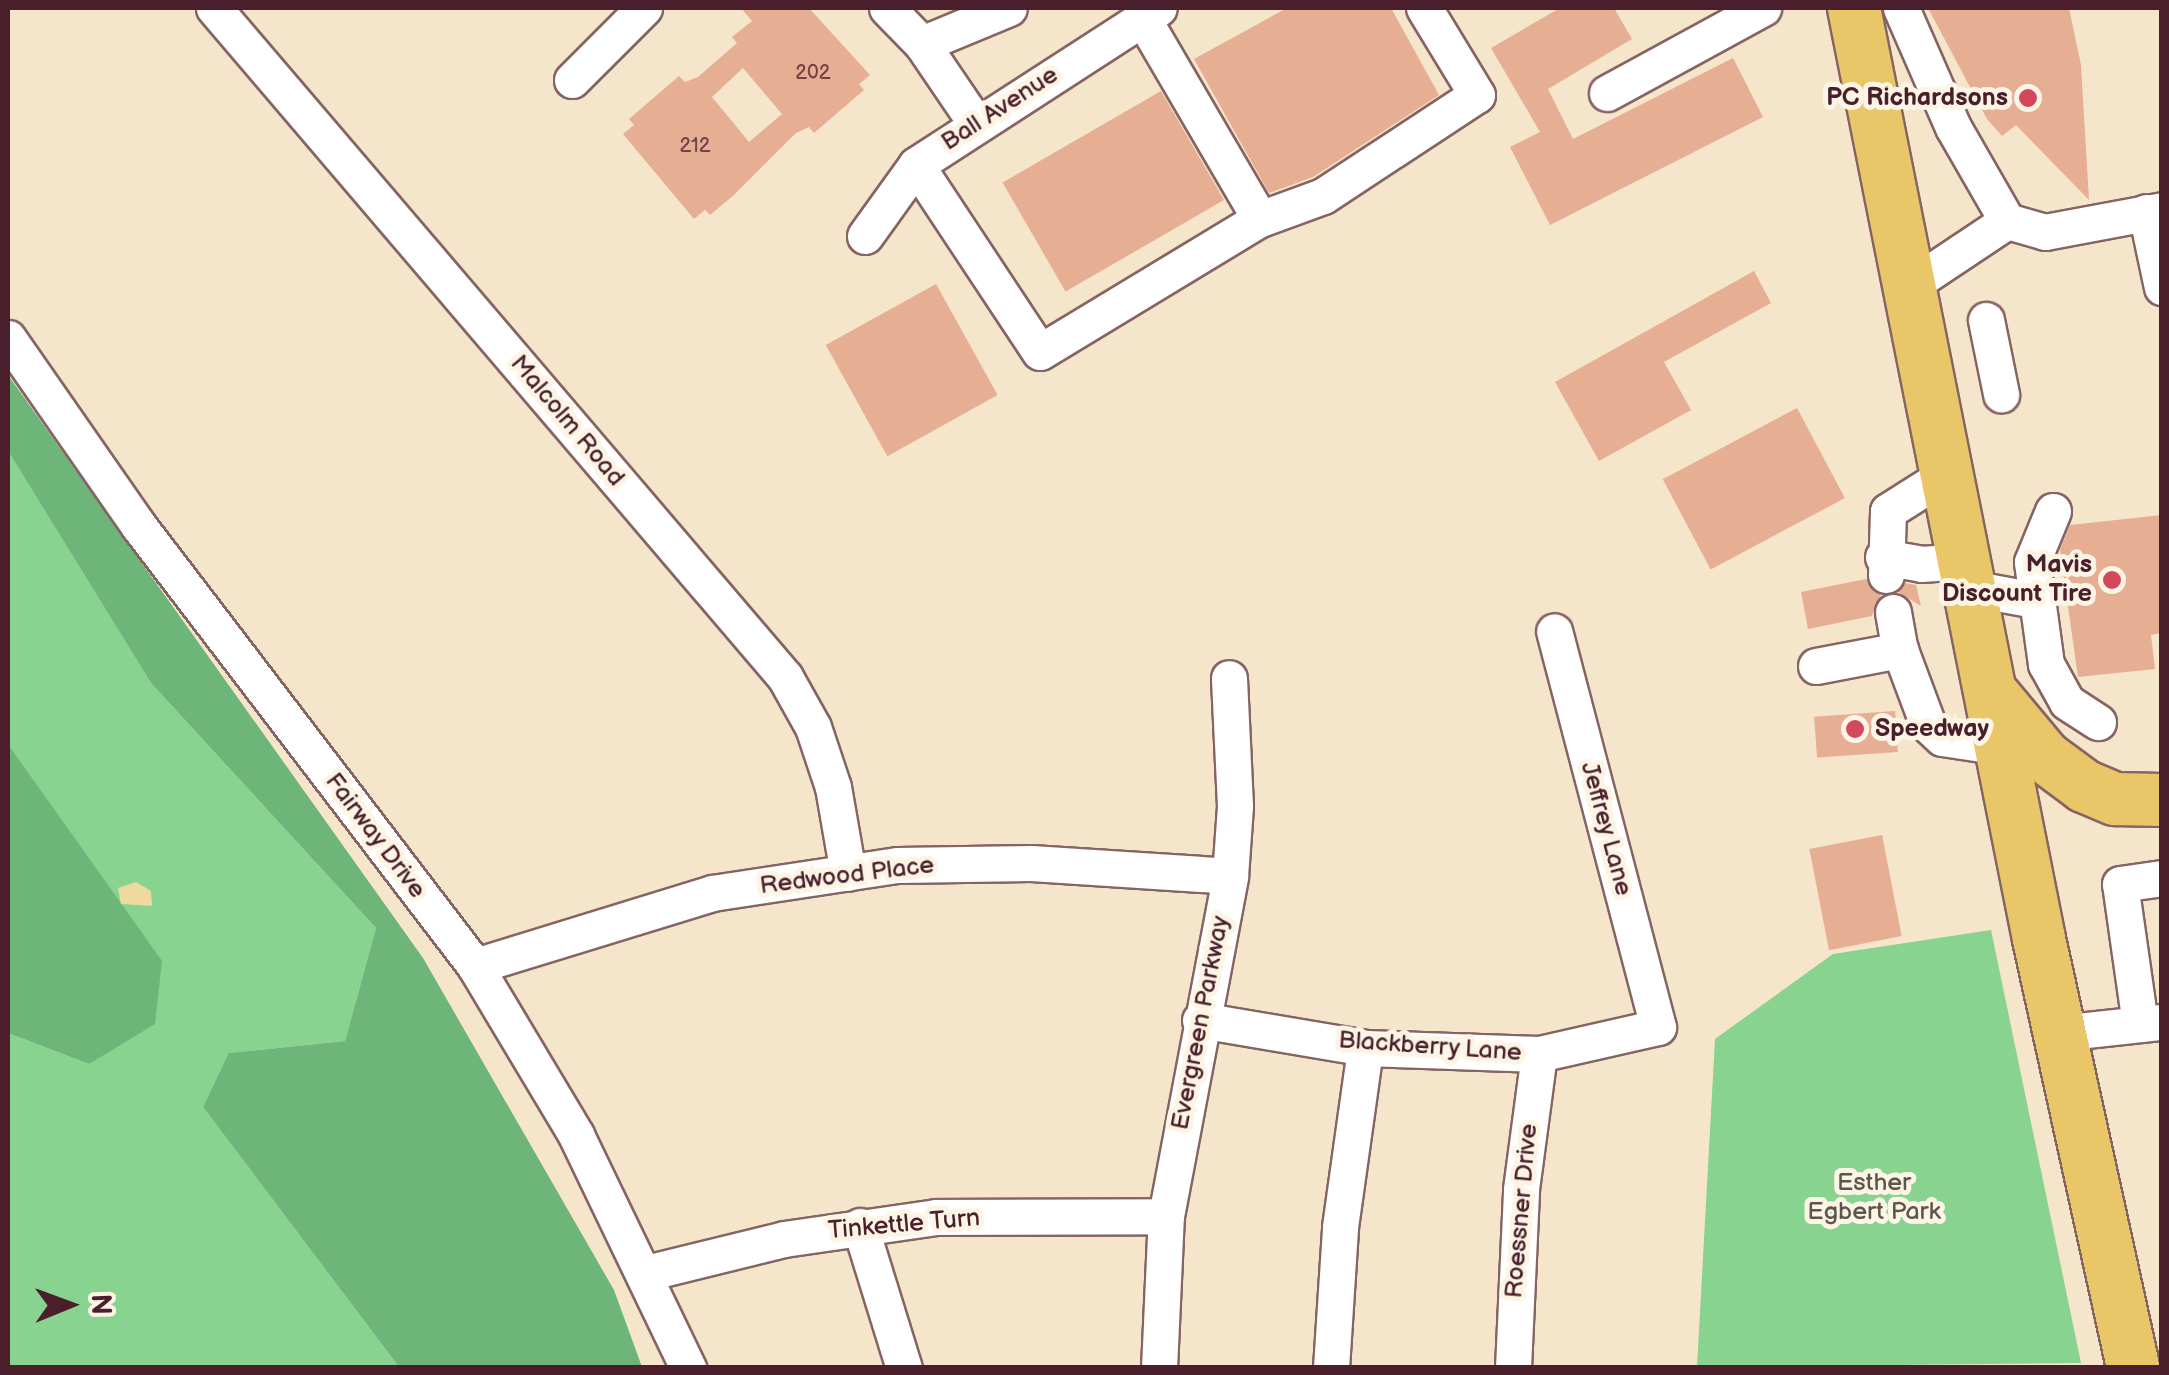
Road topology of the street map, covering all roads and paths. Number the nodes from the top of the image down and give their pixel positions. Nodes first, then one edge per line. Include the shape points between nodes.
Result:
1 (214, 8) edge
2 (644, 8) edge
3 (887, 8) edge
4 (1008, 8) edge
5 (1424, 8) edge
6 (1763, 8) edge
7 (1854, 8) edge
8 (1901, 8) edge
9 (1151, 13) edge
10 (922, 44) junction
11 (572, 80) dead end
12 (1607, 93) dead end
13 (975, 122) junction
14 (916, 165) junction
15 (2154, 211) edge
16 (1260, 219) junction
17 (2007, 222) junction
18 (865, 236) dead end
19 (1911, 285) junction
20 (2162, 287) edge
21 (1986, 320) dead end
22 (8, 338) edge
23 (2001, 394) dead end
24 (1948, 473) junction
25 (2053, 511) dead end
26 (1967, 574) junction
27 (2034, 600) junction
28 (1893, 612) dead end
29 (1554, 631) dead end
30 (1900, 650) junction
31 (1816, 666) dead end
32 (1229, 678) dead end
33 (1990, 691) junction
34 (2098, 722) dead end
35 (2001, 747) junction
36 (2162, 800) edge
37 (848, 873) junction
38 (1230, 876) junction
39 (2162, 878) edge
40 (475, 966) junction
41 (1200, 1020) junction
42 (2151, 1023) edge
43 (1658, 1027) joint
44 (2060, 1033) junction
45 (1365, 1048) junction
46 (1539, 1054) junction
47 (1166, 1216) junction
48 (860, 1226) junction
49 (646, 1273) junction
50 (688, 1368) edge
51 (904, 1368) edge
52 (1159, 1368) edge
53 (1332, 1368) edge
54 (1513, 1368) edge
55 (2132, 1368) edge

1 - 37 street, Malcolm Road via 785,677 813,726 833,787
2 - 11 street
3 - 10 street
4 - 10 street
5 - 16 street via 1477,96 1323,196
6 - 12 street
7 - 19 highway
8 - 17 street via 1952,127
9 - 13 street, Ball Avenue
9 - 16 street
10 - 13 street
13 - 14 street, Ball Avenue
14 - 16 street via 1040,352
14 - 18 street, Ball Avenue
15 - 17 street via 2044,232
15 - 20 street
17 - 19 street
19 - 24 highway
21 - 23 street
22 - 40 street, Fairway Drive via 138,525
24 - 26 highway
24 - 26 street via 1888,511 1884,566 1921,564
25 - 27 street via 2034,548
26 - 27 street
26 - 33 highway
27 - 34 street via 2050,678 2066,702
28 - 30 street
29 - 43 street, Jeffrey Lane
30 - 31 street
30 - 35 street via 1928,724 1942,738
32 - 38 street, Evergreen Parkway via 1235,806
33 - 35 highway
33 - 36 highway via 2071,778 2115,799
35 - 44 highway
37 - 38 street, Redwood Place via 1030,863
37 - 40 street, Redwood Place via 712,893
38 - 41 street, Evergreen Parkway
39 - 42 street via 2120,884
40 - 49 street, Fairway Drive via 576,1135
41 - 45 street, Blackberry Lane
41 - 47 street, Evergreen Parkway
42 - 44 street
43 - 46 street, Blackberry Lane
44 - 55 highway
45 - 46 street, Blackberry Lane
45 - 53 street via 1340,1227
46 - 54 street, Roessner Drive via 1520,1188
47 - 48 street, Tinkettle Turn via 936,1217
47 - 52 street, Evergreen Parkway
48 - 49 street, Tinkettle Turn
48 - 51 street
49 - 50 street, Fairway Drive

